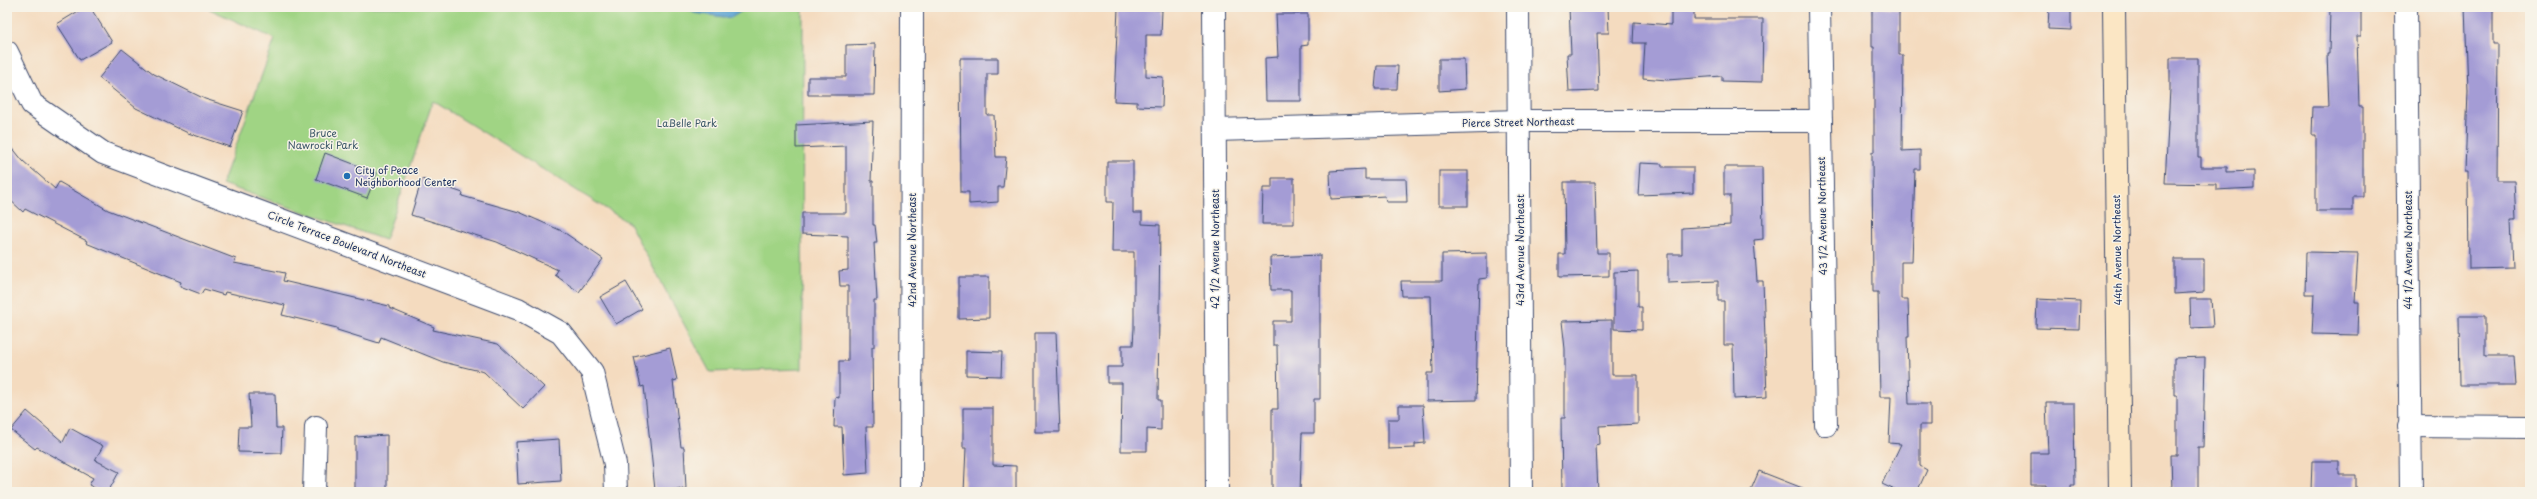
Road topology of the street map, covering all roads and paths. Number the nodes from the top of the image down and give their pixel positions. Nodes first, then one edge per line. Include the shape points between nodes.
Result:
1 (912, 7) edge
2 (1214, 7) edge
3 (1518, 7) edge
4 (1820, 7) edge
5 (2114, 7) edge
6 (2406, 7) edge
7 (7, 52) edge
8 (1519, 121) junction
9 (1821, 121) junction
10 (1215, 130) junction
11 (1826, 425) dead end
12 (2409, 426) junction
13 (316, 427) dead end
14 (2530, 427) edge
15 (314, 492) edge
16 (616, 492) edge
17 (911, 492) edge
18 (1217, 492) edge
19 (1521, 492) edge
20 (2120, 492) edge
21 (2411, 492) edge

1 - 17 street, 42nd Avenue Northeast
2 - 10 street, 42 1/2 Avenue Northeast
3 - 8 street, 43rd Avenue Northeast
4 - 9 street, 43 1/2 Avenue Northeast
5 - 20 street, 44th Avenue Northeast
6 - 12 street, 44 1/2 Avenue Northeast
7 - 16 street, Circle Terrace Boulevard Northeast via 32,104 103,152 518,309 561,333 592,372 615,464
8 - 9 street, Pierce Street Northeast
8 - 10 street, Pierce Street Northeast
8 - 19 street, 43rd Avenue Northeast
9 - 11 street, 43 1/2 Avenue Northeast
10 - 18 street, 42 1/2 Avenue Northeast
12 - 14 street
12 - 21 street, 44 1/2 Avenue Northeast
13 - 15 street

